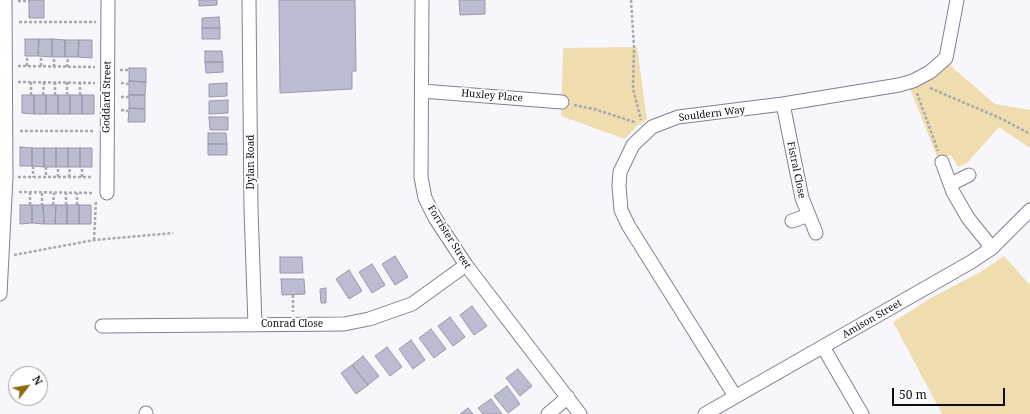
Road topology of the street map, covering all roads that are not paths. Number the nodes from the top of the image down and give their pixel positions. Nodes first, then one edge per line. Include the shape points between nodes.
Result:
1 (12, 0) edge
2 (108, 0) edge
3 (249, 0) edge
4 (422, 0) edge
5 (957, 0) edge
6 (422, 91) junction
7 (562, 102) road end
8 (783, 104) junction
9 (942, 162) road end
10 (969, 175) dead end
11 (951, 184) junction
12 (107, 193) road end
13 (1030, 210) edge
14 (809, 215) junction
15 (792, 222) dead end
16 (816, 233) dead end
17 (992, 248) junction
18 (466, 265) junction
19 (0, 294) edge
20 (255, 324) junction
21 (102, 326) dead end
22 (823, 347) junction
23 (735, 396) junction
24 (568, 397) junction
25 (548, 414) edge
26 (580, 414) edge
27 (705, 414) edge
28 (862, 414) edge

1 - 19 street via 5,22 6,177
2 - 12 street, Goddard Street
3 - 20 street, Dylan Road
4 - 6 street, Forrister Street
5 - 8 street, Souldern Way via 946,58 930,72 899,85
6 - 7 street, Huxley Place
6 - 18 street, Forrister Street via 422,177 426,198 435,218
8 - 14 street, Fistral Close via 802,198
8 - 23 street, Souldern Way via 678,117 652,127 633,145 620,172 621,210 628,225
9 - 11 street
10 - 11 street
11 - 17 street via 968,218
13 - 17 street, Amison Street
14 - 15 street
14 - 16 street, Fistral Close
17 - 22 street, Amison Street
18 - 20 street, Conrad Close via 412,304 369,319 344,324
18 - 24 street, Forrister Street
20 - 21 street, Conrad Close
22 - 23 street, Amison Street
22 - 28 street
23 - 27 street, Amison Street
24 - 25 street
24 - 26 street, Forrister Street

